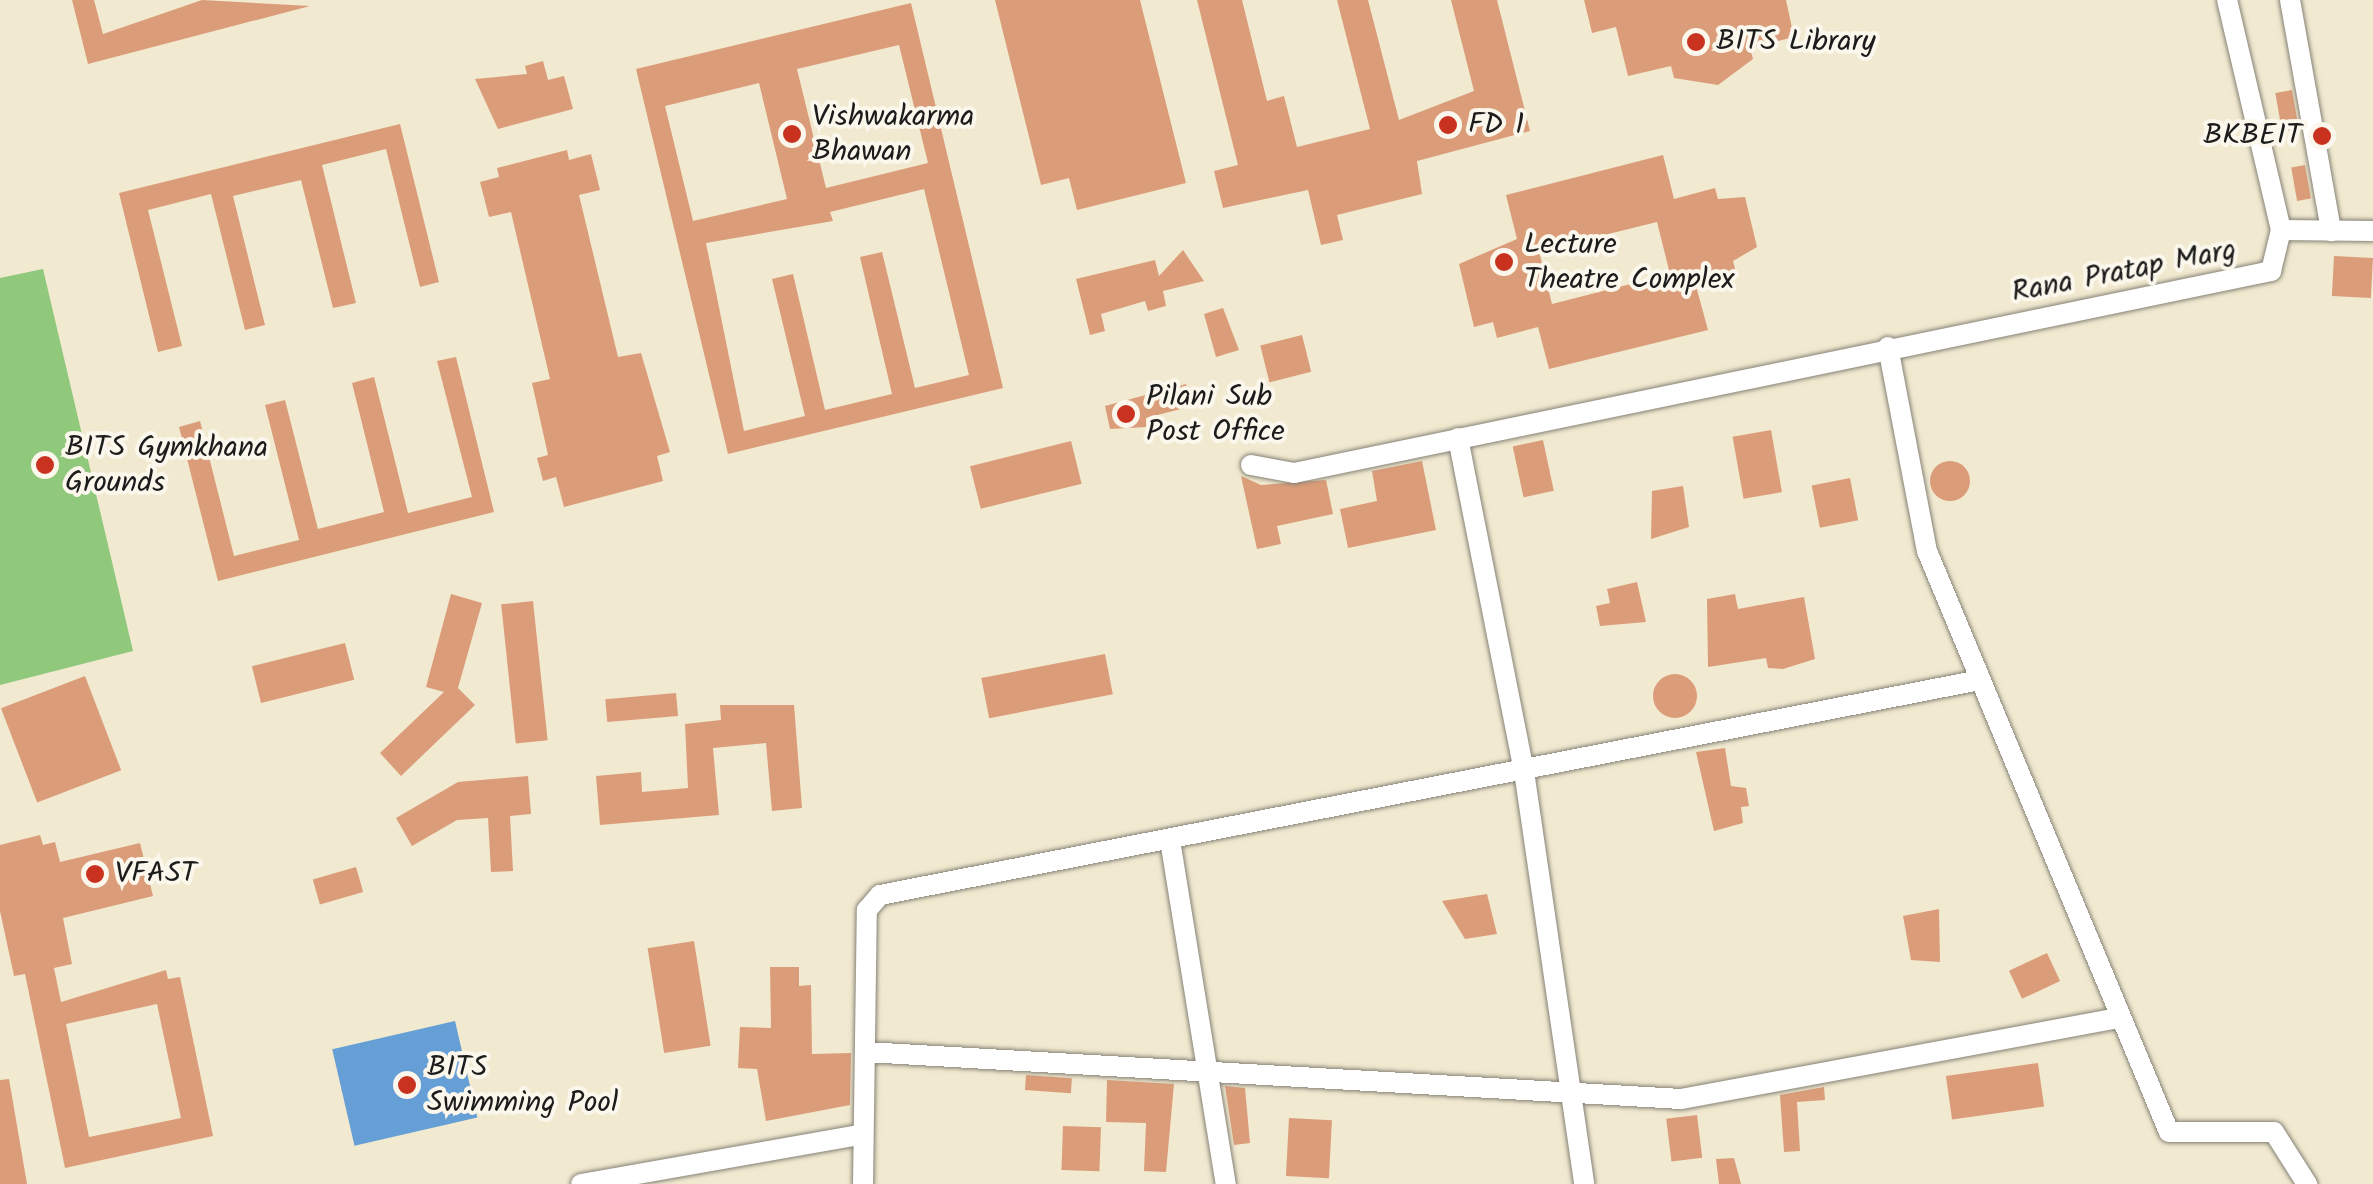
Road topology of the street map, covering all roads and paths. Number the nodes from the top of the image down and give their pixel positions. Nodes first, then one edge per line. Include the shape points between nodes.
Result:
1 (2227, 0) edge
2 (2290, 0) edge
3 (2281, 230) junction
4 (2331, 231) junction
5 (2373, 232) edge
6 (1888, 347) junction
7 (1458, 438) junction
8 (1250, 464) dead end
9 (1980, 680) junction
10 (1524, 771) junction
11 (1170, 840) junction
12 (2118, 1018) junction
13 (866, 1052) junction
14 (1213, 1071) junction
15 (1577, 1094) junction
16 (860, 1135) junction
17 (581, 1184) edge
18 (862, 1184) edge
19 (1226, 1184) edge
20 (1584, 1184) edge
21 (2307, 1184) edge

1 - 3 street
2 - 4 street
3 - 4 street
3 - 6 street, Rana Pratap Marg via 2271,272 2235,283
4 - 5 street
6 - 7 street
6 - 9 street via 1927,551
7 - 8 street via 1294,473
7 - 10 street
9 - 10 street
9 - 12 street
10 - 11 street
10 - 15 street
11 - 13 street via 872,899
11 - 14 street
12 - 15 street via 1680,1099
12 - 21 street via 2169,1132 2274,1132
13 - 14 street
13 - 16 street
14 - 15 street
14 - 19 street
15 - 20 street
16 - 17 street
16 - 18 street

